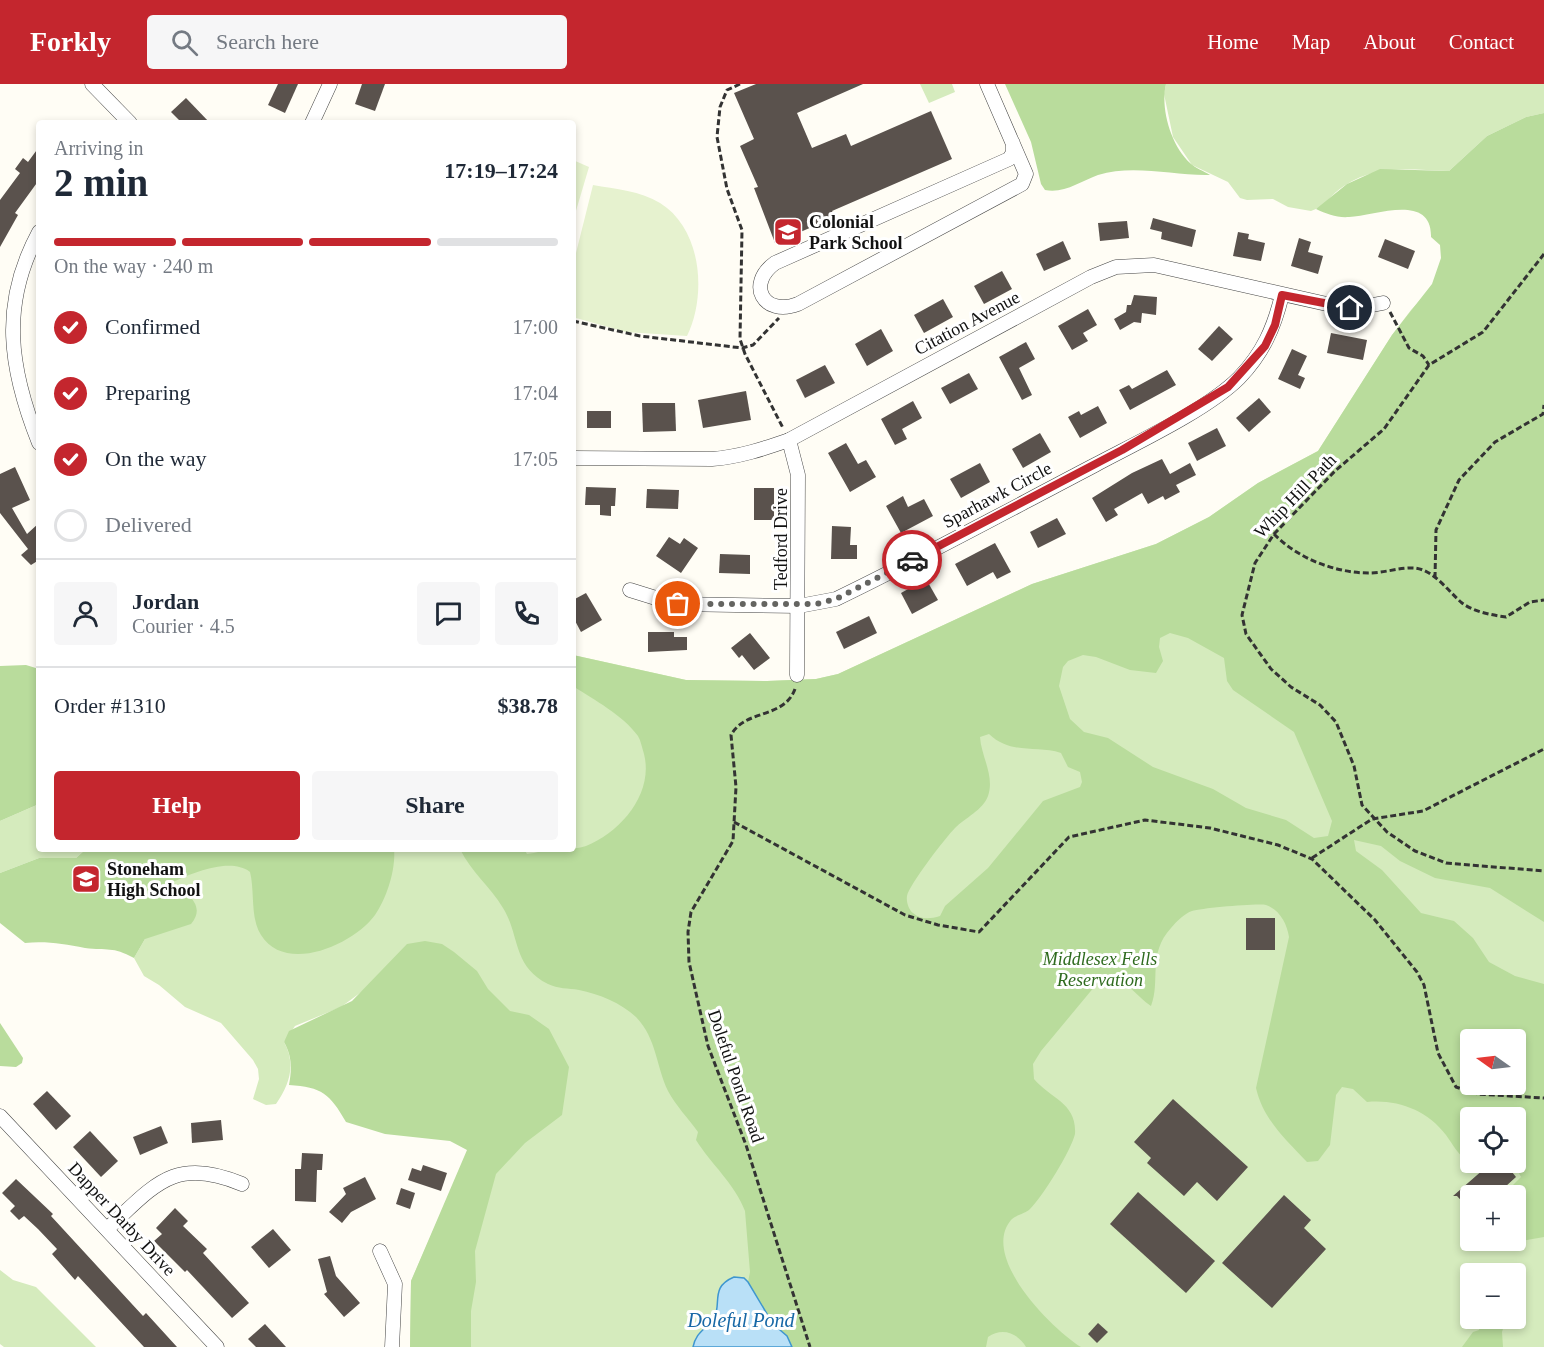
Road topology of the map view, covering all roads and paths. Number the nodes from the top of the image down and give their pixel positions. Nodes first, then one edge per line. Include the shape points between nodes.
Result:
1 (92, 84) edge
2 (330, 84) edge
3 (740, 84) edge
4 (987, 84) edge
5 (127, 120) edge
6 (313, 120) edge
7 (1013, 143) junction
8 (36, 238) edge
9 (1544, 254) edge
10 (1282, 295) junction
11 (5, 302) edge
12 (1383, 303) joint
13 (784, 308) junction
14 (576, 322) edge
15 (742, 348) junction
16 (1429, 365) junction
17 (1544, 405) edge
18 (36, 435) edge
19 (789, 440) junction
20 (576, 458) edge
21 (1274, 534) junction
22 (1435, 578) junction
23 (630, 590) dead end
24 (1544, 600) edge
25 (799, 606) junction
26 (797, 675) joint
27 (1544, 749) edge
28 (1372, 819) junction
29 (734, 822) junction
30 (1312, 859) junction
31 (1544, 871) edge
32 (1544, 1098) edge
33 (0, 1116) edge
34 (242, 1185) dead end
35 (107, 1229) junction
36 (380, 1251) dead end
37 (217, 1347) edge
38 (392, 1347) edge
39 (810, 1347) edge

1 - 5 street
2 - 6 street
3 - 15 path via 727,90 720,107 717,137 727,189 742,230
4 - 7 street
7 - 13 street via 1025,172 1022,184
7 - 13 street via 1009,159 769,267 760,284 761,295 770,305
8 - 11 street
9 - 16 path, Whip Hill Path via 1483,332
10 - 12 street, Citation Avenue via 1350,308
10 - 19 street, Citation Avenue via 1154,266 1116,267
10 - 25 street, Sparhawk Circle via 1265,346 1239,378 1211,399 861,587 826,602
11 - 18 street via 14,374
12 - 16 path via 1409,348
13 - 15 path via 771,329 753,345
14 - 15 path via 640,336
15 - 19 path
16 - 21 path, Whip Hill Path via 1384,429 1335,471
17 - 22 path via 1543,414 1495,442 1459,480 1436,530
19 - 20 street, Citation Avenue via 733,457
19 - 25 street, Tedford Drive via 798,475
21 - 22 path via 1289,549 1349,571 1416,568
21 - 28 path, Whip Hill Path via 1259,554 1246,589 1242,615 1246,634 1271,669 1320,705 1336,722 1354,766 1362,805
22 - 24 path via 1463,604 1506,618 1530,602
23 - 25 street, Sparhawk Circle via 675,604
25 - 26 street, Tedford Drive
26 - 29 path, Doleful Pond Road via 791,699 779,709 746,721 731,735 736,787
27 - 28 path via 1422,811
28 - 30 path
28 - 31 path, Whip Hill Path via 1415,851 1446,863
29 - 30 path via 905,915 979,932 1069,837 1145,820 1210,828 1278,845
29 - 39 path, Doleful Pond Road via 733,841 691,912 689,963 708,1046 750,1155
30 - 32 path via 1375,920 1418,972 1438,1053 1456,1087 1478,1094
33 - 35 street, Dapper Darby Drive
34 - 35 street via 213,1173 168,1178
35 - 37 street, Dapper Darby Drive
36 - 38 street via 395,1284

